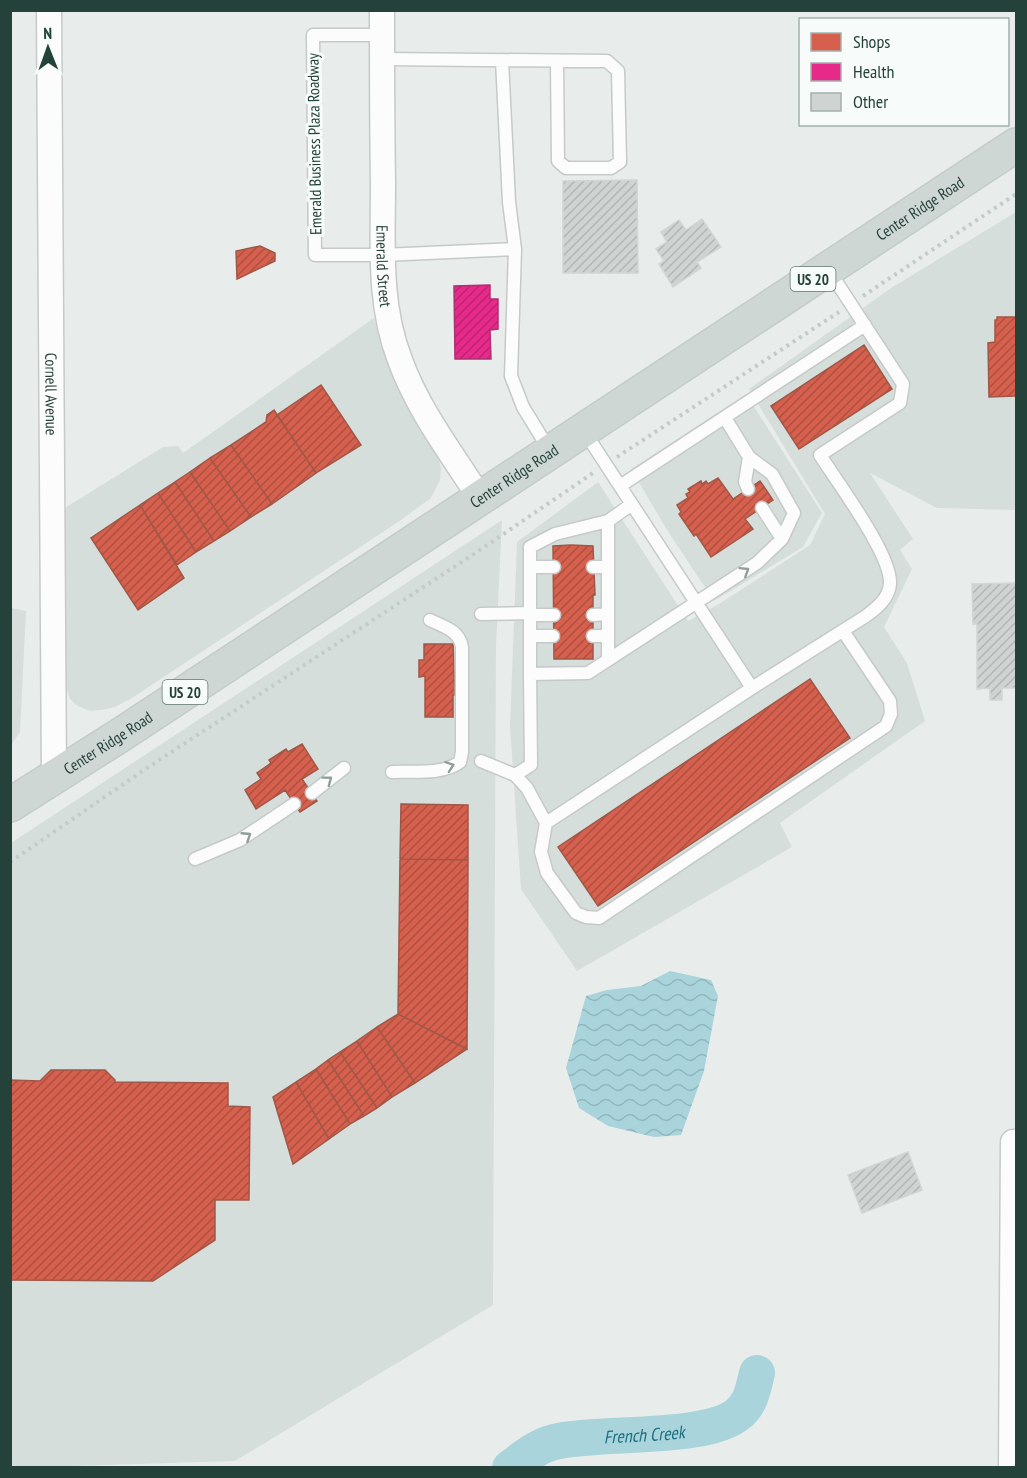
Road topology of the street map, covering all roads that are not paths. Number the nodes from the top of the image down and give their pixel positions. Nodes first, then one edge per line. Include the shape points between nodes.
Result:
1 (49, 10) edge
2 (382, 10) edge
3 (382, 35) junction
4 (382, 59) junction
5 (502, 60) junction
6 (557, 61) junction
7 (1017, 145) edge
8 (515, 249) junction
9 (383, 255) junction
10 (828, 269) junction
11 (865, 325) junction
12 (725, 418) junction
13 (583, 430) junction
14 (550, 452) junction
15 (749, 457) junction
16 (620, 486) junction
17 (748, 489) dead end
18 (480, 498) junction
19 (632, 504) junction
20 (762, 508) dead end
21 (608, 520) junction
22 (782, 539) junction
23 (530, 567) junction
24 (554, 567) dead end
25 (593, 567) dead end
26 (608, 567) junction
27 (696, 602) junction
28 (481, 614) dead end
29 (530, 614) junction
30 (608, 614) junction
31 (554, 615) dead end
32 (593, 615) dead end
33 (430, 620) dead end
34 (843, 631) junction
35 (530, 636) junction
36 (553, 636) dead end
37 (593, 636) dead end
38 (608, 636) junction
39 (608, 660) junction
40 (530, 674) junction
41 (752, 688) junction
42 (481, 761) dead end
43 (344, 768) dead end
44 (392, 771) dead end
45 (515, 775) junction
46 (54, 778) junction
47 (312, 793) dead end
48 (294, 804) dead end
49 (10, 805) edge
50 (546, 823) junction
51 (195, 859) dead end
52 (1013, 1143) dead end
53 (1011, 1467) edge

1 - 46 street, Cornell Avenue
2 - 3 street, Emerald Street
3 - 4 street, Emerald Street
3 - 9 lane, Emerald Business Plaza Roadway via 313,35 315,255
4 - 5 lane
4 - 9 street, Emerald Street
5 - 6 lane
5 - 8 lane
6 - 6 lane via 607,61 618,71 620,162 611,168 566,168 558,161
7 - 10 main road, Center Ridge Road / US 20
8 - 9 lane
8 - 14 lane via 511,376 523,408
9 - 18 street, Emerald Street via 387,315 399,360 419,403
10 - 11 lane
10 - 13 main road, Center Ridge Road / US 20
11 - 12 lane
11 - 34 lane via 903,384 900,403 820,455 884,555 890,583 878,606
12 - 15 lane
12 - 16 lane
13 - 14 main road, Center Ridge Road / US 20
13 - 16 lane
14 - 18 main road, Center Ridge Road / US 20
15 - 17 lane via 745,483
15 - 22 lane via 772,474 795,513
16 - 19 lane
18 - 46 main road, Center Ridge Road / US 20
19 - 21 lane
19 - 27 lane
20 - 22 lane
21 - 23 lane via 555,534 530,547
21 - 26 lane
27 -> 22 lane via 757,563
23 - 24 lane
23 - 29 lane
25 - 26 lane
26 - 30 lane
27 - 39 lane
27 - 41 lane
28 - 29 lane
29 - 31 lane
29 - 35 lane
30 - 32 lane
30 - 38 lane
44 -> 33 lane via 453,767 460,762 462,646 454,632
34 - 41 lane
34 - 50 lane via 890,701 891,714 886,726 599,918 576,913 547,873 541,852
35 - 36 lane
35 - 40 lane
37 - 38 lane
38 - 39 lane
39 - 40 lane via 588,673
40 - 45 lane via 531,765
41 - 50 lane
42 - 45 lane
47 -> 43 lane
45 - 50 lane via 527,788
46 - 49 main road, Center Ridge Road / US 20
51 -> 48 lane via 240,840
52 - 53 street

